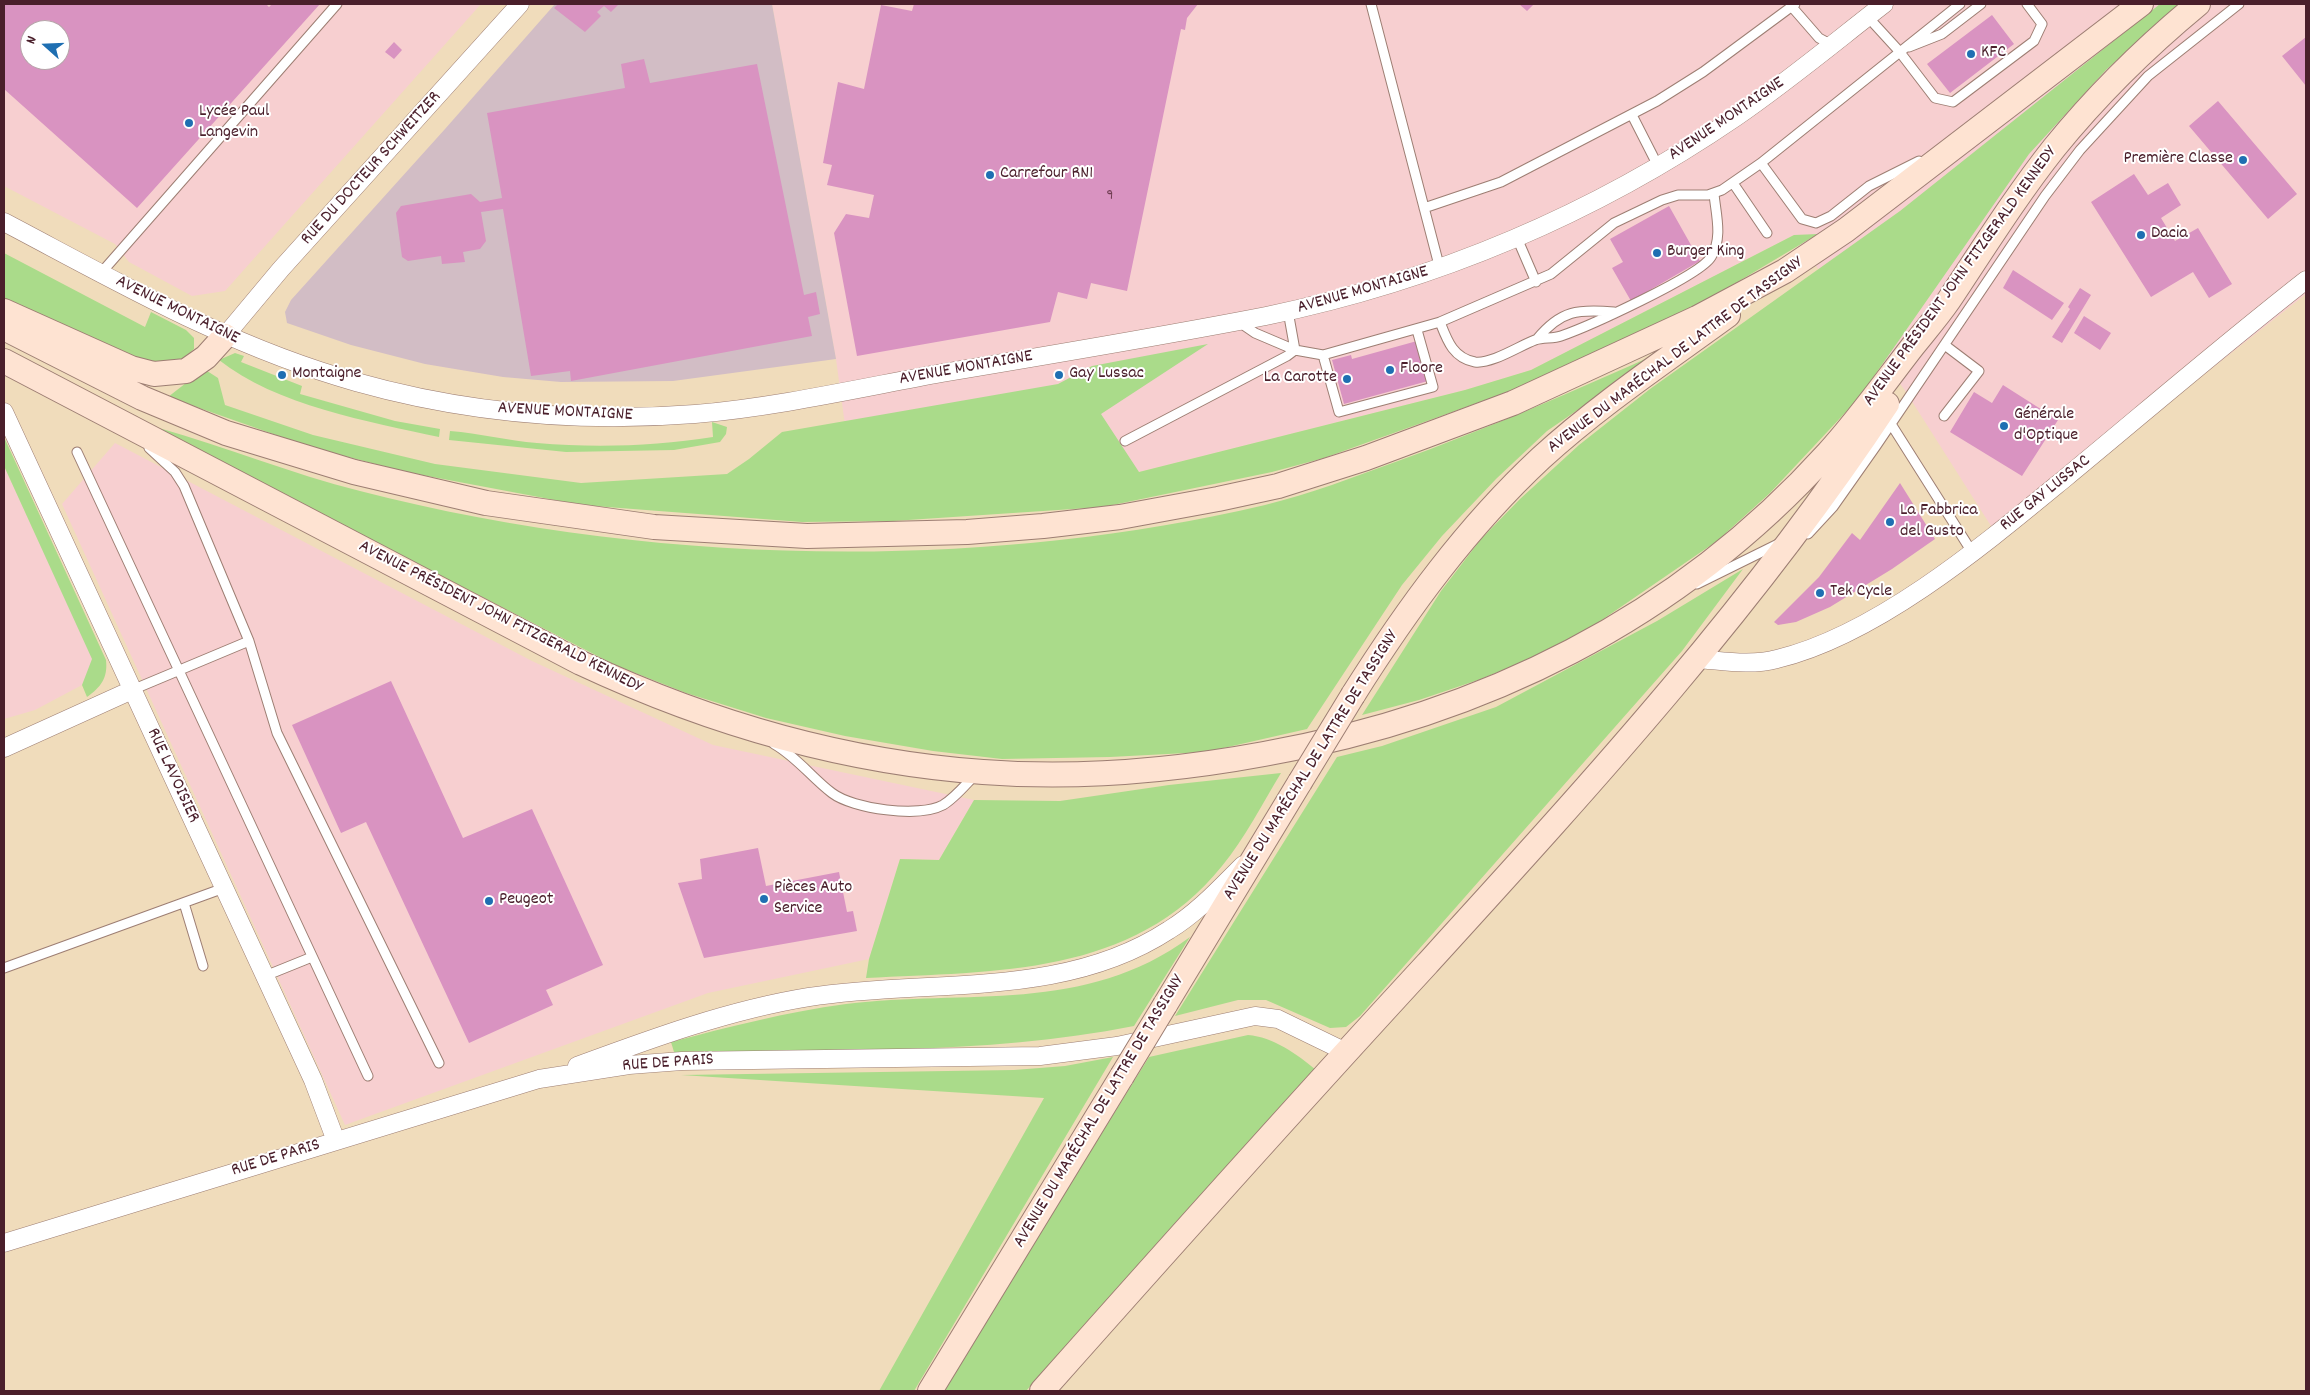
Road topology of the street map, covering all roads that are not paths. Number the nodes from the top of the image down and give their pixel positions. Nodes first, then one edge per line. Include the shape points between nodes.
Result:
1 (337, 4) edge
2 (520, 4) edge
3 (1371, 4) edge
4 (1884, 4) edge
5 (1960, 4) edge
6 (1981, 4) edge
7 (2027, 4) edge
8 (2141, 4) edge
9 (2198, 4) edge
10 (2239, 4) edge
11 (1794, 6) edge
12 (1868, 16) junction
13 (1832, 45) junction
14 (1899, 51) junction
15 (1632, 115) junction
16 (1971, 136) junction
17 (1761, 163) junction
18 (1658, 166) junction
19 (1733, 183) junction
20 (1714, 194) junction
21 (1424, 208) junction
22 (4, 222) edge
23 (1767, 234) dead end
24 (1517, 238) junction
25 (1818, 250) junction
26 (1440, 268) junction
27 (101, 273) junction
28 (2306, 280) edge
29 (1536, 282) junction
30 (1945, 305) junction
31 (4, 311) edge
32 (1288, 312) junction
33 (1616, 312) junction
34 (1238, 322) junction
35 (1440, 322) junction
36 (4, 328) edge
37 (1417, 330) junction
38 (225, 336) junction
39 (1537, 339) junction
40 (1946, 346) junction
41 (1295, 350) junction
42 (1323, 355) junction
43 (4, 362) edge
44 (4, 412) edge
45 (1944, 416) dead end
46 (123, 424) junction
47 (1891, 424) junction
48 (1125, 441) dead end
49 (77, 452) dead end
50 (1822, 519) junction
51 (1791, 538) junction
52 (1972, 552) junction
53 (1736, 611) junction
54 (1632, 616) junction
55 (249, 641) junction
56 (1698, 660) junction
57 (179, 670) junction
58 (132, 690) junction
59 (734, 724) junction
60 (4, 748) edge
61 (979, 772) junction
62 (1260, 849) junction
63 (224, 888) junction
64 (184, 902) junction
65 (312, 957) junction
66 (203, 966) dead end
67 (4, 968) edge
68 (265, 976) junction
69 (1346, 1052) junction
70 (439, 1063) dead end
71 (368, 1076) dead end
72 (539, 1079) junction
73 (336, 1141) junction
74 (4, 1243) edge
75 (930, 1391) edge
76 (1042, 1391) edge

1 - 27 lane
2 - 38 street, RUE DU DOCTEUR SCHWEITZER via 281,269
3 - 21 lane
4 - 12 street, AVENUE MONTAIGNE
5 - 14 lane
6 - 14 lane via 1942,34
7 - 14 lane via 2042,24 2034,42 1953,102 1935,98
8 - 16 main road
9 - 30 main road, AVENUE PRÉSIDENT JOHN FITZGERALD KENNEDY via 2129,66 2072,127 2031,179
10 - 40 lane via 2154,71 2085,144 2045,196
11 - 13 lane via 1819,38
11 - 15 lane via 1703,72
12 - 13 street, AVENUE MONTAIGNE
12 - 14 lane
13 - 18 street, AVENUE MONTAIGNE via 1737,116
14 - 17 lane
15 - 18 lane
15 - 21 lane via 1501,182
16 - 17 lane via 1869,186 1830,216 1816,222 1802,219
16 - 25 main road
17 - 19 lane
18 - 24 street, AVENUE MONTAIGNE via 1609,194
19 - 20 lane
19 - 23 lane
20 - 29 lane via 1671,197 1614,223 1563,266
20 - 33 lane via 1718,237 1710,259 1643,300
21 - 26 lane
22 - 27 street, AVENUE MONTAIGNE
24 - 26 street, AVENUE MONTAIGNE
24 - 29 lane
25 - 36 main road via 1723,305 1559,383 1465,422 1304,478 1153,512 967,532 833,536 691,530 570,516 442,494 316,462 202,424 106,381
25 - 62 main road, AVENUE DU MARÉCHAL DE LATTRE DE TASSIGNY, bridge via 1598,411 1534,465 1493,506 1435,575 1353,695
26 - 32 street, AVENUE MONTAIGNE via 1364,293
27 - 38 street, AVENUE MONTAIGNE
28 - 52 street, RUE GAY LUSSAC
29 - 35 lane
30 - 51 main road via 1882,410
30 - 54 main road, AVENUE PRÉSIDENT JOHN FITZGERALD KENNEDY via 1848,430 1786,496 1715,558
31 - 38 main road via 131,368 154,374 186,371 206,357
32 - 34 street, AVENUE MONTAIGNE
32 - 41 lane
33 - 39 lane via 1561,336
33 - 39 lane via 1574,312 1552,323
34 - 38 street, AVENUE MONTAIGNE via 767,404 696,414 624,417 537,415 442,402 336,377
34 - 41 lane via 1255,334
35 - 37 lane
35 - 39 lane via 1451,349 1474,362 1485,361
37 - 42 lane
37 - 42 lane via 1433,387 1339,412
40 - 45 lane via 1979,371
40 - 47 lane
41 - 42 lane
41 - 48 lane
43 - 46 main road, AVENUE PRÉSIDENT JOHN FITZGERALD KENNEDY
44 - 58 street, RUE LAVOISIER
46 - 55 lane via 166,462 184,486
46 - 59 main road, AVENUE PRÉSIDENT JOHN FITZGERALD KENNEDY via 581,663 665,700
47 - 50 lane
47 - 52 lane
49 - 57 lane
50 - 51 lane
50 - 53 lane
51 - 53 main road
51 - 54 lane
52 - 56 street, RUE GAY LUSSAC via 1890,607 1813,647 1761,662
53 - 56 main road
54 - 61 main road, AVENUE PRÉSIDENT JOHN FITZGERALD KENNEDY via 1583,646 1513,681 1417,717 1346,737 1234,760 1166,768 1065,774
55 - 57 lane
55 - 70 lane via 277,733
56 - 69 main road via 1564,813
57 - 58 lane
57 - 65 lane
58 - 60 street
58 - 63 street, RUE LAVOISIER
59 - 61 main road, AVENUE PRÉSIDENT JOHN FITZGERALD KENNEDY via 844,751
59 - 61 lane via 777,745 833,794 858,806 930,810 950,800
62 - 72 street via 1184,920 1135,950 1096,964 1015,981 853,992 767,1005 651,1039
62 - 75 main road, AVENUE DU MARÉCHAL DE LATTRE DE TASSIGNY, bridge
63 - 64 lane
63 - 68 street, RUE LAVOISIER
64 - 66 lane
64 - 67 lane
65 - 68 lane
65 - 71 lane
68 - 73 street, RUE LAVOISIER via 313,1080
69 - 72 street, RUE DE PARIS via 1278,1019 1255,1016 1117,1046 1040,1056 656,1062
69 - 76 main road
72 - 73 street, RUE DE PARIS
73 - 74 street, RUE DE PARIS

